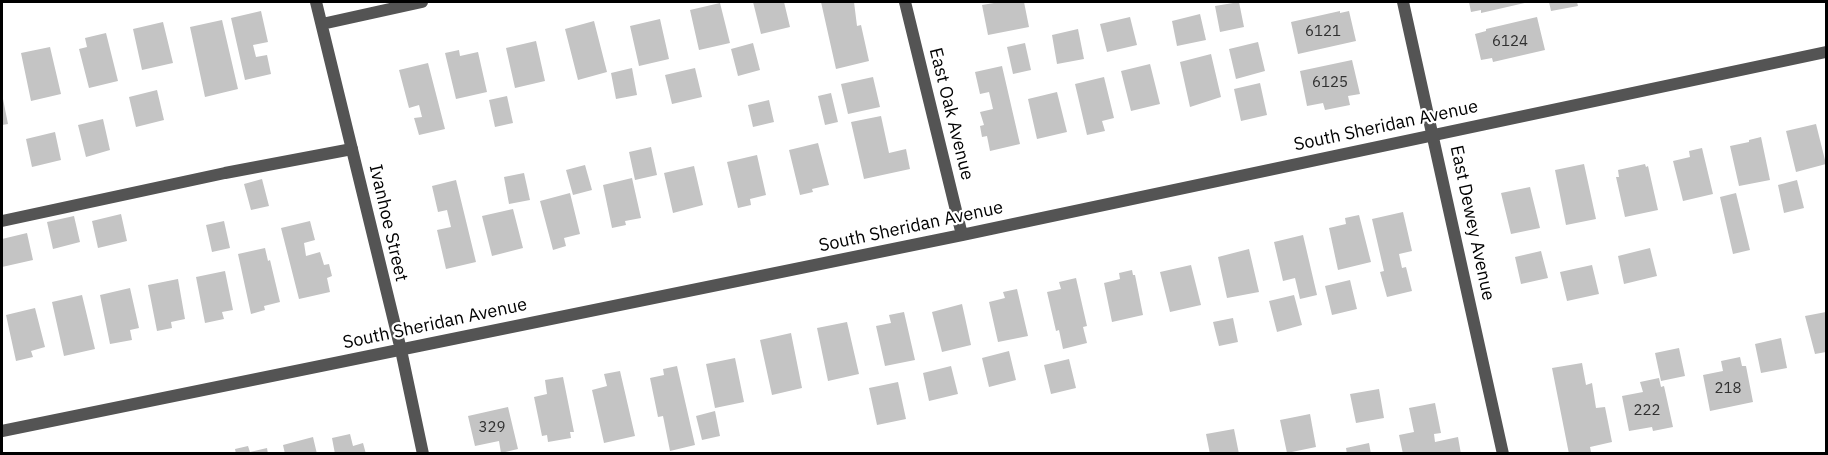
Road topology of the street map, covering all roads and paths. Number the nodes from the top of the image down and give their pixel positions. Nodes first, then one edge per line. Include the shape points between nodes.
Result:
1 (316, 2) edge
2 (422, 2) edge
3 (905, 2) edge
4 (1403, 2) edge
5 (322, 24) junction
6 (1827, 52) edge
7 (1434, 134) junction
8 (352, 149) junction
9 (2, 220) edge
10 (962, 236) junction
11 (401, 350) junction
12 (2, 431) edge
13 (423, 453) edge
14 (1503, 453) edge

1 - 5 street, Ivanhoe Street
2 - 5 street
3 - 10 street, East Oak Avenue
4 - 7 street, East Dewey Avenue
5 - 8 street, Ivanhoe Street
6 - 7 street, South Sheridan Avenue
7 - 10 street, South Sheridan Avenue
7 - 14 street, East Dewey Avenue
8 - 9 street
8 - 11 street, Ivanhoe Street
10 - 11 street, South Sheridan Avenue
11 - 12 street, South Sheridan Avenue
11 - 13 street, Ivanhoe Street

